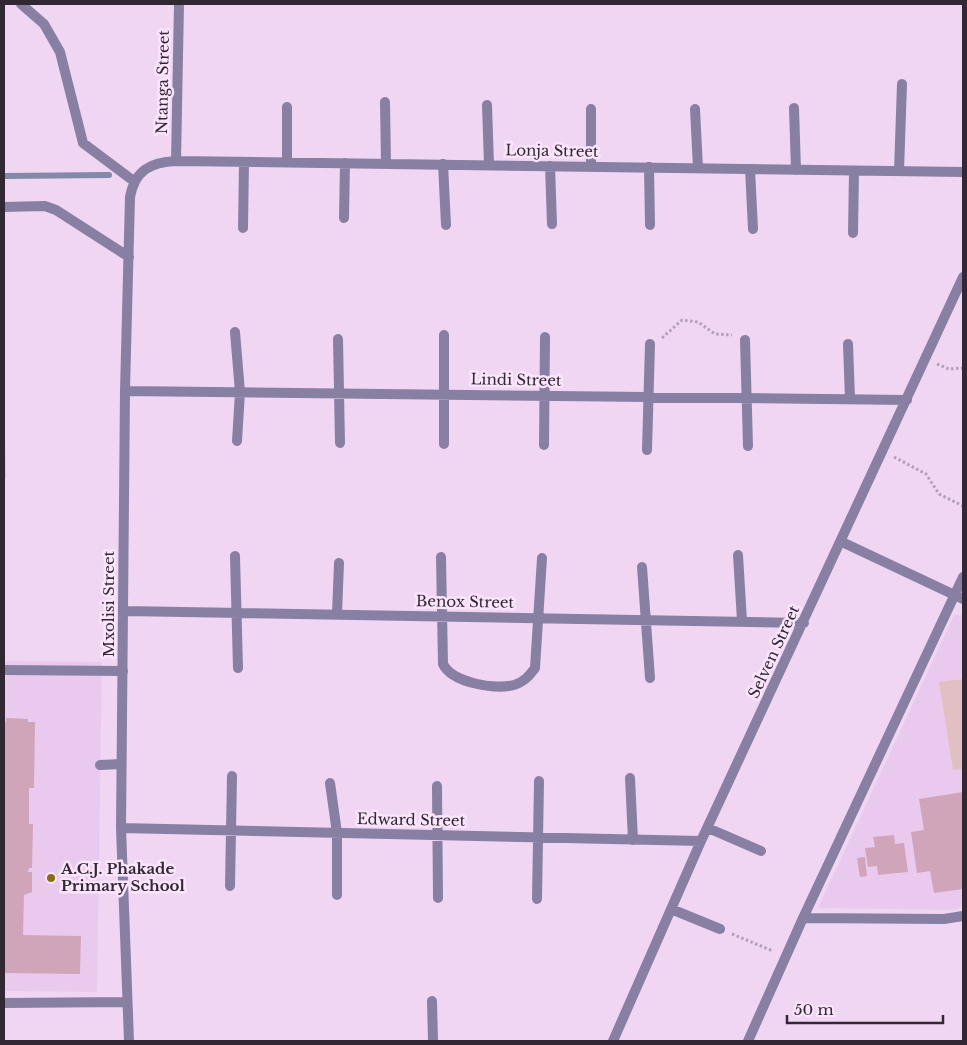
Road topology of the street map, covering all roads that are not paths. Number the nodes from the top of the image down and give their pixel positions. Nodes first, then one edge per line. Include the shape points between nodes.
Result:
1 (20, 4) edge
2 (179, 4) edge
3 (902, 84) dead end
4 (385, 102) dead end
5 (487, 105) dead end
6 (287, 107) dead end
7 (794, 108) dead end
8 (591, 109) dead end
9 (695, 109) dead end
10 (176, 161) junction
11 (244, 162) junction
12 (287, 162) junction
13 (345, 163) junction
14 (386, 164) junction
15 (443, 164) junction
16 (489, 165) junction
17 (550, 166) junction
18 (591, 167) junction
19 (649, 168) junction
20 (698, 168) junction
21 (750, 169) junction
22 (144, 170) joint
23 (796, 170) junction
24 (854, 171) junction
25 (899, 171) junction
26 (963, 172) edge
27 (136, 182) junction
28 (4, 206) edge
29 (344, 218) dead end
30 (552, 224) dead end
31 (446, 225) dead end
32 (650, 225) dead end
33 (243, 228) dead end
34 (753, 229) dead end
35 (853, 233) dead end
36 (129, 257) junction
37 (963, 276) edge
38 (235, 332) dead end
39 (444, 335) dead end
40 (545, 337) dead end
41 (338, 339) dead end
42 (745, 340) road end
43 (650, 344) road end
44 (848, 344) dead end
45 (125, 391) junction
46 (240, 392) junction
47 (340, 393) junction
48 (445, 394) junction
49 (545, 396) junction
50 (649, 397) junction
51 (747, 398) junction
52 (850, 399) junction
53 (907, 400) junction
54 (237, 441) dead end
55 (340, 443) dead end
56 (444, 444) dead end
57 (544, 445) dead end
58 (748, 446) dead end
59 (647, 450) dead end
60 (842, 542) junction
61 (738, 555) dead end
62 (235, 556) dead end
63 (441, 557) dead end
64 (542, 558) dead end
65 (339, 563) dead end
66 (642, 567) dead end
67 (963, 578) edge
68 (959, 597) edge
69 (124, 611) junction
70 (235, 613) junction
71 (337, 614) junction
72 (440, 616) junction
73 (539, 618) junction
74 (647, 620) junction
75 (742, 622) junction
76 (804, 623) junction
77 (238, 668) dead end
78 (4, 670) edge
79 (123, 671) junction
80 (650, 678) dead end
81 (122, 764) junction
82 (100, 765) dead end
83 (232, 776) dead end
84 (630, 778) dead end
85 (539, 781) dead end
86 (330, 783) dead end
87 (437, 786) dead end
88 (121, 828) junction
89 (708, 828) junction
90 (230, 831) junction
91 (337, 833) junction
92 (437, 835) junction
93 (538, 838) junction
94 (633, 840) junction
95 (701, 841) junction
96 (761, 851) dead end
97 (230, 886) dead end
98 (337, 895) dead end
99 (438, 898) dead end
100 (537, 899) dead end
101 (671, 909) junction
102 (963, 916) edge
103 (803, 918) junction
104 (720, 929) road end
105 (432, 1001) dead end
106 (4, 1002) edge
107 (126, 1002) junction
108 (129, 1041) edge
109 (433, 1041) edge
110 (613, 1041) edge
111 (748, 1041) edge

1 - 27 street via 44,24 60,52 83,143
2 - 10 street, Ntanga Street
3 - 25 street
4 - 14 street
5 - 16 street
6 - 12 street
7 - 23 street
8 - 18 street
9 - 20 street
10 - 11 street, Lonja Street
10 - 22 street, Lonja Street via 152,163
11 - 12 street, Lonja Street
11 - 33 street
12 - 13 street, Lonja Street
13 - 14 street, Lonja Street
13 - 29 street
14 - 15 street, Lonja Street
15 - 16 street, Lonja Street
15 - 31 street
16 - 17 street, Lonja Street
17 - 18 street, Lonja Street
17 - 30 street
18 - 19 street, Lonja Street
19 - 20 street, Lonja Street
19 - 32 street
20 - 21 street, Lonja Street
21 - 23 street, Lonja Street
21 - 34 street
22 - 27 street, Mxolisi Street
23 - 24 street, Lonja Street
24 - 25 street, Lonja Street
24 - 35 street
25 - 26 street, Lonja Street
27 - 36 street, Mxolisi Street via 130,197
28 - 36 street via 45,206 56,210
36 - 45 street, Mxolisi Street
37 - 53 street, Selven Street
38 - 46 street
39 - 48 street
40 - 49 street
41 - 47 street
42 - 51 street
43 - 50 street
44 - 52 street
45 - 46 street, Lindi Street
45 - 69 street, Mxolisi Street
46 - 47 street, Lindi Street
46 - 54 street
47 - 48 street, Lindi Street
47 - 55 street
48 - 49 street, Lindi Street
48 - 56 street
49 - 50 street, Lindi Street
49 - 57 street
50 - 51 street, Lindi Street
50 - 59 street
51 - 52 street, Lindi Street
51 - 58 street
52 - 53 street, Lindi Street
53 - 60 street, Selven Street
60 - 68 street
60 - 76 street, Selven Street
61 - 75 street
62 - 70 street
63 - 72 street
64 - 73 street
65 - 71 street
66 - 74 street
67 - 68 street
68 - 103 street
69 - 70 street, Benox Street
69 - 79 street, Mxolisi Street
70 - 71 street, Benox Street
70 - 77 street
71 - 72 street, Benox Street
72 - 73 street, Benox Street
72 - 73 street via 446,670 485,686 514,685 527,679 535,668
73 - 74 street, Benox Street
74 - 75 street, Benox Street
74 - 80 street
75 - 76 street, Benox Street
76 - 89 street, Selven Street
78 - 79 street
79 - 81 street, Mxolisi Street
81 - 82 street
81 - 88 street, Mxolisi Street
83 - 90 street
84 - 94 street
85 - 93 street
86 - 91 street
87 - 92 street
88 - 90 street, Edward Street
88 - 107 street, Mxolisi Street
89 - 95 street, Selven Street
89 - 96 street
90 - 91 street, Edward Street
90 - 97 street
91 - 92 street, Edward Street
91 - 98 street
92 - 93 street, Edward Street
92 - 99 street
93 - 94 street, Edward Street
93 - 100 street
94 - 95 street, Edward Street
95 - 101 street, Selven Street
101 - 104 street
101 - 110 street, Selven Street
102 - 103 street via 944,919
103 - 111 street
105 - 109 street
106 - 107 street
107 - 108 street, Mxolisi Street

